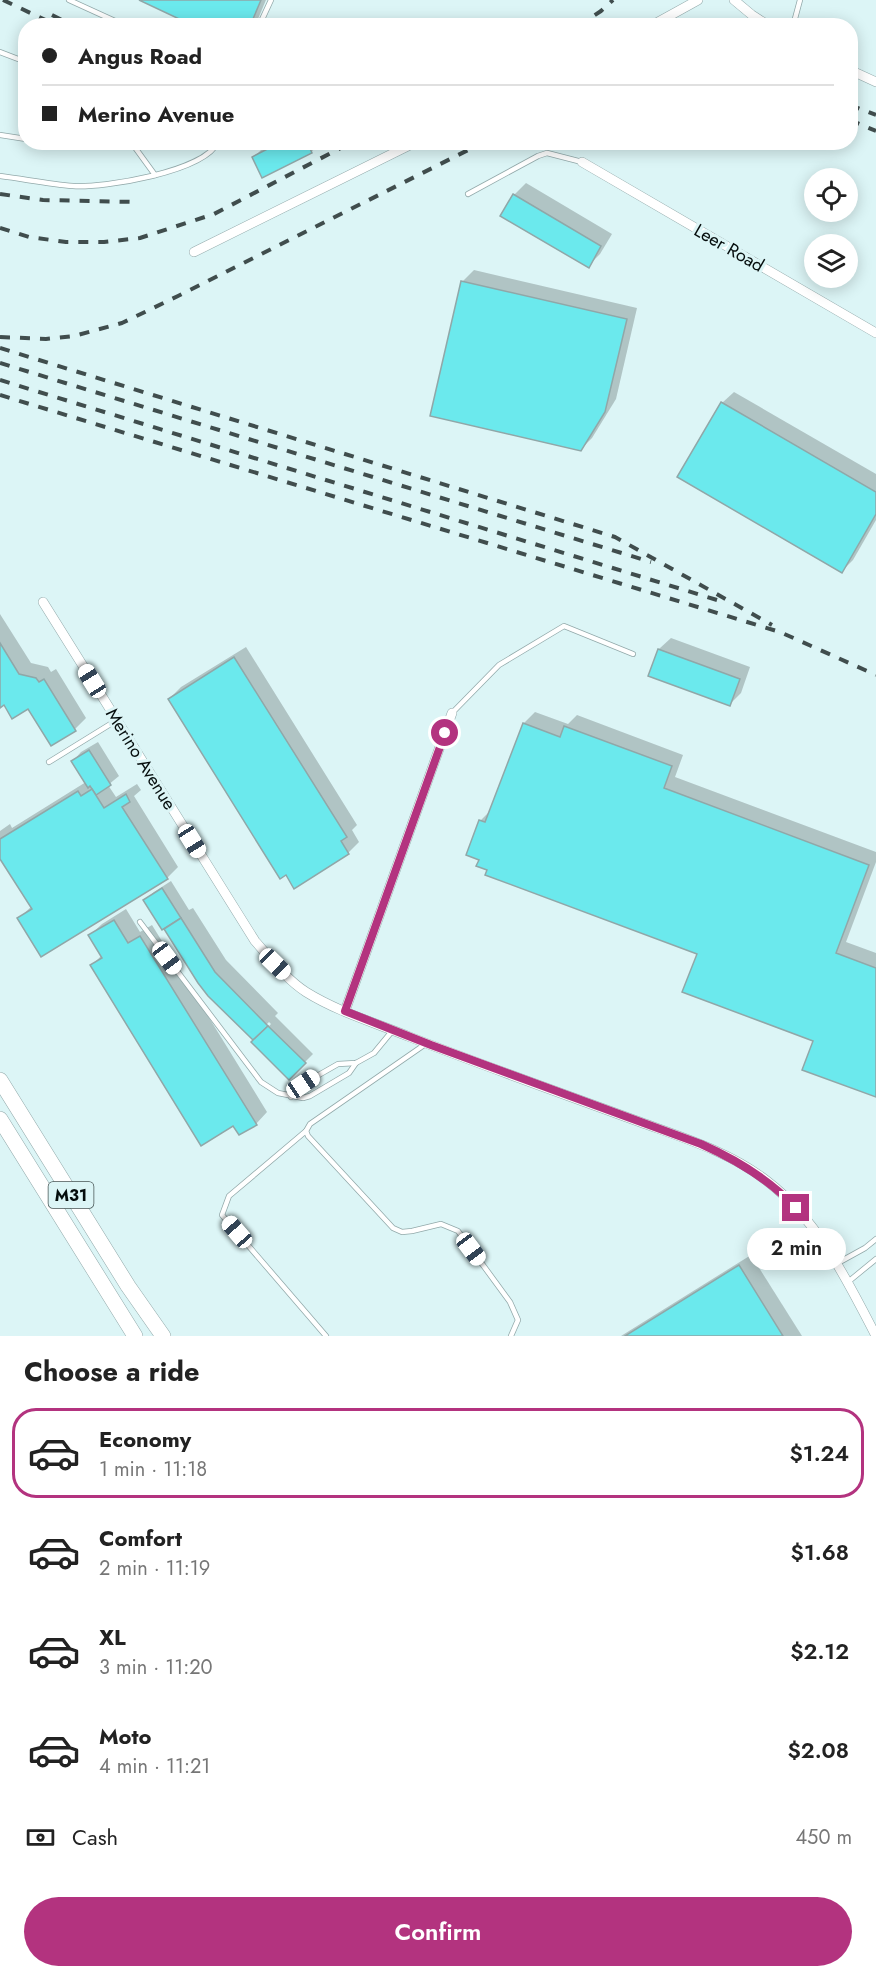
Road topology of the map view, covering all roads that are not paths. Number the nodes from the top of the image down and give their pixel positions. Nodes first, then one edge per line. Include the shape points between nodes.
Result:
1 (69, 0) edge
2 (271, 0) edge
3 (698, 0) edge
4 (734, 0) edge
5 (800, 0) edge
6 (108, 18) edge
7 (263, 18) edge
8 (666, 18) edge
9 (757, 18) edge
10 (795, 18) edge
11 (0, 52) edge
12 (18, 59) edge
13 (858, 74) edge
14 (876, 82) edge
15 (0, 135) edge
16 (18, 138) edge
17 (136, 150) edge
18 (212, 150) edge
19 (401, 150) edge
20 (582, 162) joint
21 (155, 175) junction
22 (0, 176) edge
23 (468, 194) dead end
24 (195, 252) dead end
25 (876, 333) edge
26 (43, 602) dead end
27 (633, 654) dead end
28 (452, 713) joint
29 (117, 720) junction
30 (49, 762) dead end
31 (140, 922) dead end
32 (345, 1011) junction
33 (393, 1030) junction
34 (427, 1043) junction
35 (356, 1063) junction
36 (0, 1080) edge
37 (290, 1097) junction
38 (0, 1119) edge
39 (306, 1131) junction
40 (876, 1239) edge
41 (876, 1259) edge
42 (836, 1264) junction
43 (847, 1283) junction
44 (135, 1336) edge
45 (163, 1336) edge
46 (326, 1336) edge
47 (511, 1336) edge
48 (876, 1336) edge

1 - 6 lane
2 - 7 lane
3 - 8 street
4 - 9 street
5 - 10 lane
11 - 12 lane
13 - 14 street
15 - 16 lane
17 - 21 lane
18 - 21 lane via 201,159
19 - 24 street
20 - 23 lane via 547,153
20 - 25 street, Leer Road
21 - 22 lane via 74,186
26 - 29 street, Merino Avenue
27 - 28 lane via 564,626 499,665
28 - 32 street
29 - 30 lane
29 - 32 street, Merino Avenue via 255,941 293,982
31 - 37 lane via 261,1082
32 - 33 street, Merino Avenue
33 - 34 street, Merino Avenue
33 - 35 lane via 374,1053
34 - 39 lane via 310,1124
34 - 42 street, Merino Avenue via 729,1157 788,1199 823,1241
35 - 37 lane via 338,1064 303,1084
35 - 37 lane via 349,1073 310,1096
36 - 45 main road, M31
38 - 44 main road, M31
39 - 46 lane via 229,1196 222,1215
39 - 47 lane via 393,1228 402,1232 441,1224 458,1231 510,1302 518,1320
40 - 42 lane
41 - 43 lane
42 - 43 street, Merino Avenue
43 - 48 street, Merino Avenue

